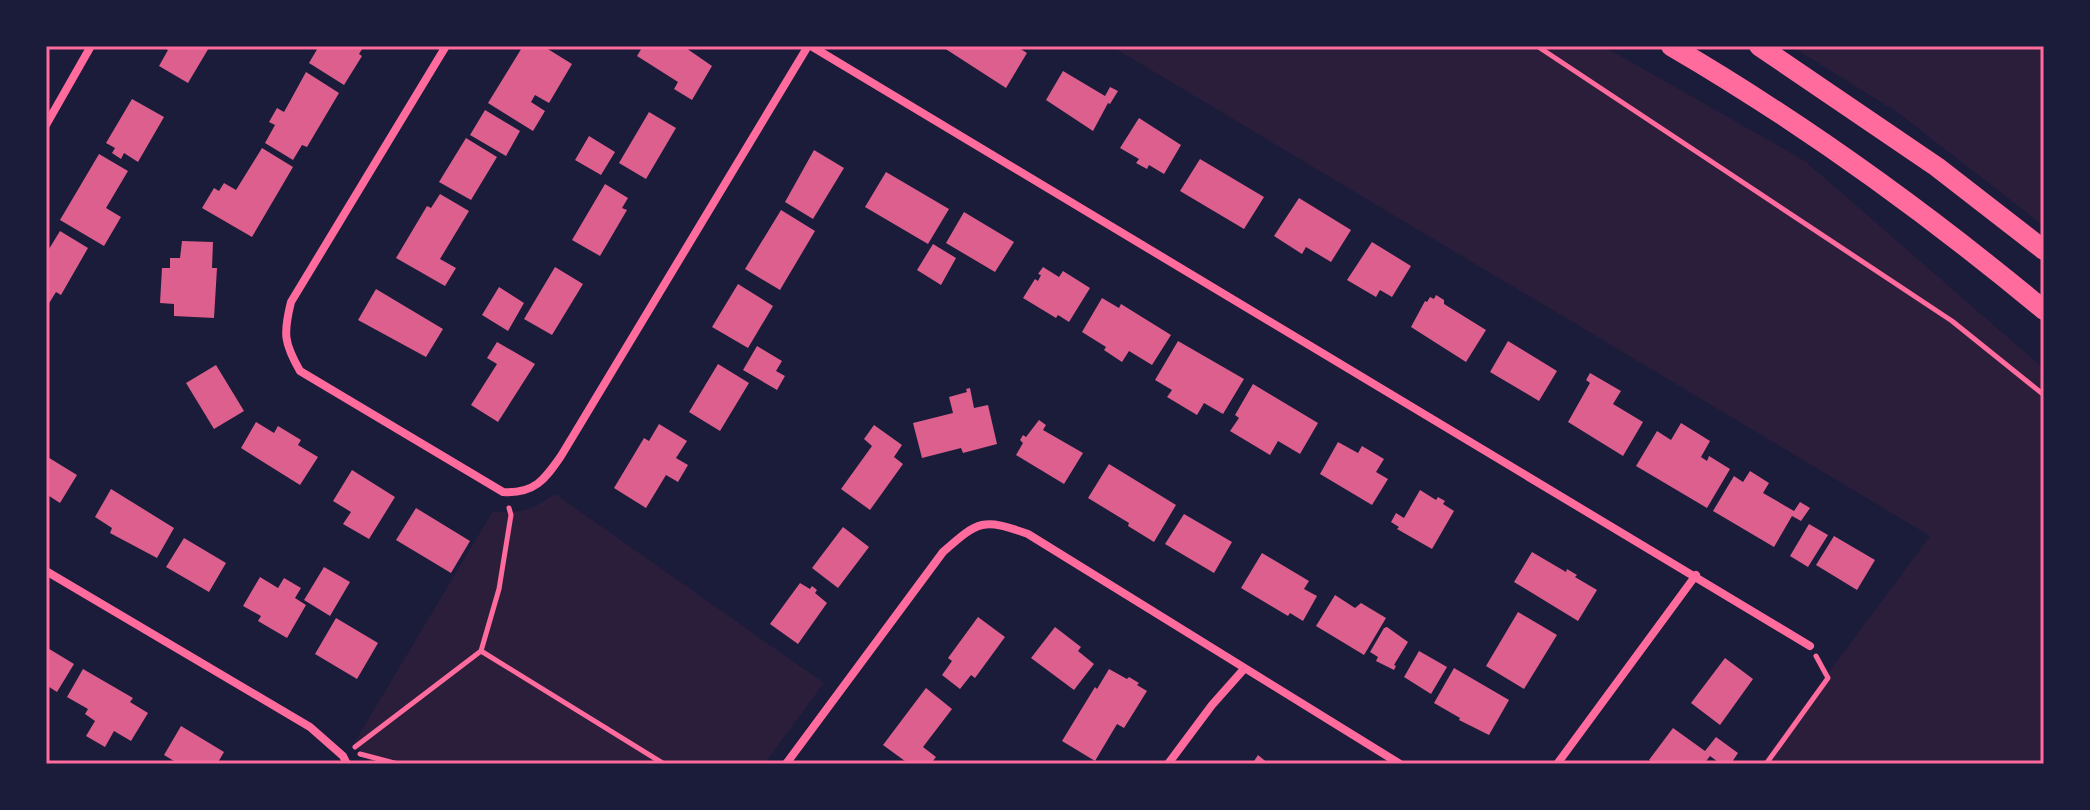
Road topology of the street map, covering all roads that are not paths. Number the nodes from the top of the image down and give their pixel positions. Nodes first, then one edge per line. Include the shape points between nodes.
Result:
1 (91, 46) edge
2 (446, 46) edge
3 (809, 46) edge
4 (1671, 46) edge
5 (1759, 46) edge
6 (46, 125) edge
7 (2044, 250) edge
8 (2044, 310) edge
9 (46, 571) edge
10 (1696, 575) junction
11 (1810, 646) road end
12 (1244, 669) junction
13 (345, 760) edge
14 (786, 764) edge
15 (1168, 764) edge
16 (1400, 764) edge
17 (1557, 764) edge

1 - 6 street
2 - 3 street via 291,302 284,328 287,348 300,371 503,492 517,493 542,483 561,456
3 - 10 street
4 - 8 main road via 1831,148
5 - 7 main road via 1901,141
9 - 13 street via 310,727
10 - 11 street
10 - 17 street
12 - 14 street via 1028,534 996,522 969,529 943,552
12 - 15 street
12 - 16 street

